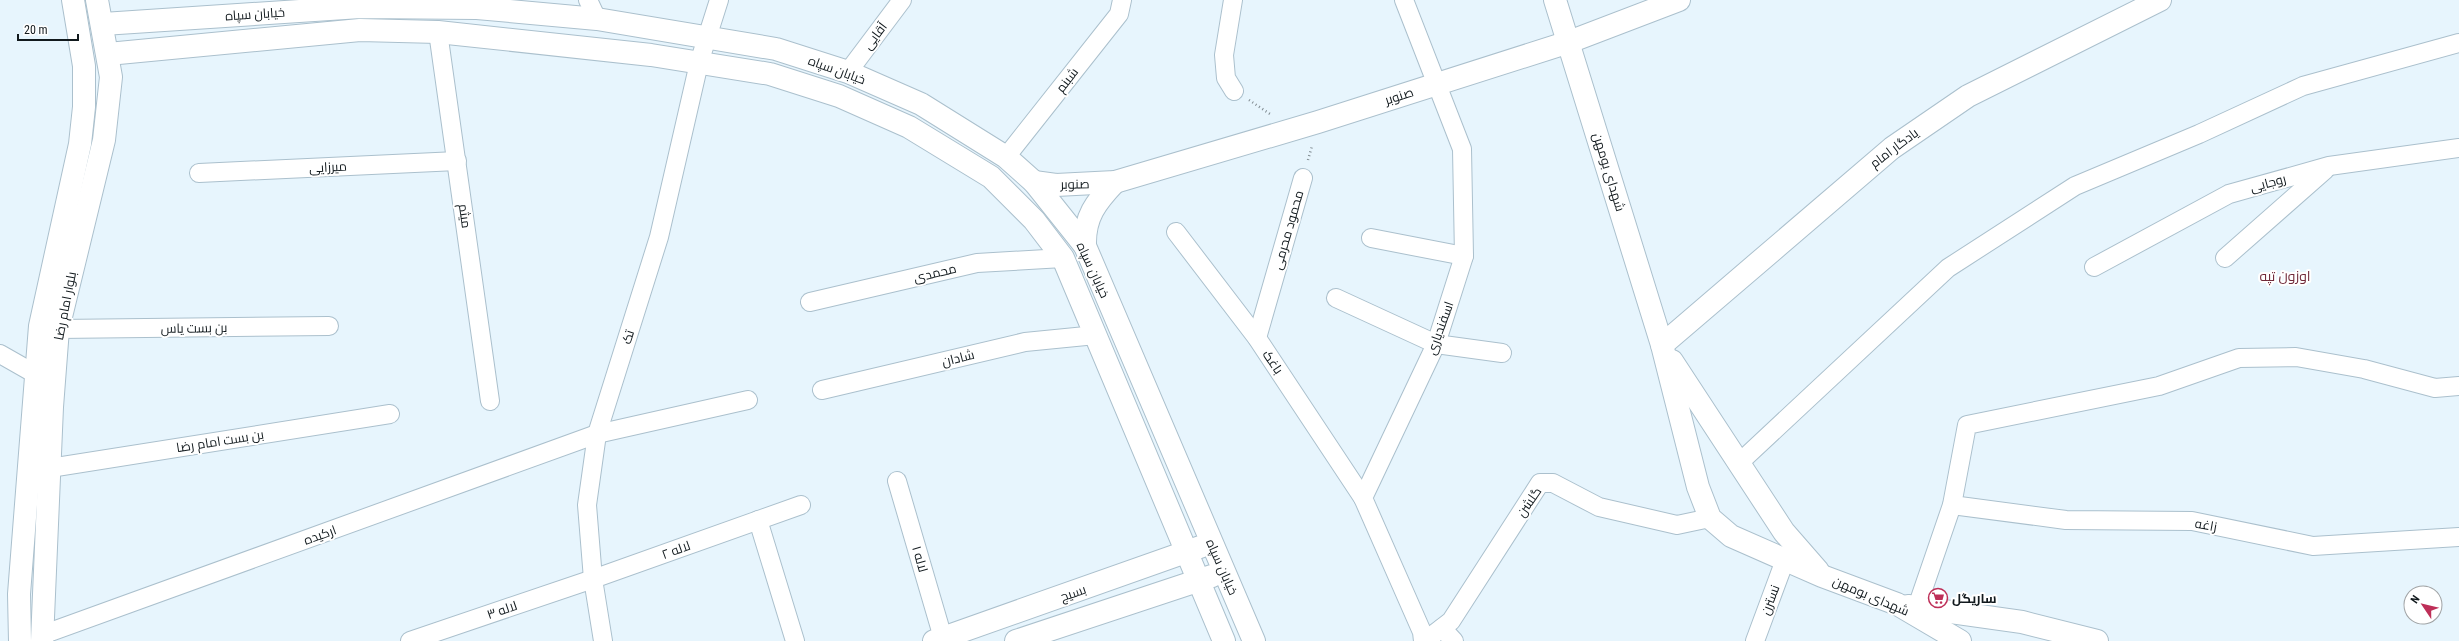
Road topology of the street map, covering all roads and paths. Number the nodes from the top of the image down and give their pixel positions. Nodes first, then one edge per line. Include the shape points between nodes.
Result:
1 (73, 0) edge
2 (97, 0) edge
3 (719, 0) edge
4 (902, 0) edge
5 (1122, 0) edge
6 (1233, 0) edge
7 (1404, 0) edge
8 (1555, 0) edge
9 (1679, 0) edge
10 (2160, 0) edge
11 (422, 4) edge
12 (593, 10) edge
13 (103, 24) junction
14 (438, 32) junction
15 (708, 37) junction
16 (1569, 42) junction
17 (2459, 43) edge
18 (108, 54) junction
19 (699, 63) junction
20 (848, 72) junction
21 (1437, 83) junction
22 (1234, 91) joint
23 (1318, 122) junction
24 (1294, 129) junction
25 (2459, 148) edge
26 (1006, 157) junction
27 (457, 161) junction
28 (2329, 166) junction
29 (199, 174) dead end
30 (1303, 178) joint
31 (1034, 182) junction
32 (1115, 182) junction
33 (1176, 232) dead end
34 (1371, 238) dead end
35 (1084, 246) junction
36 (1464, 256) junction
37 (1063, 258) junction
38 (2225, 258) dead end
39 (2094, 267) dead end
40 (1336, 298) dead end
41 (810, 302) dead end
42 (329, 326) dead end
43 (49, 328) junction
44 (1096, 335) junction
45 (1257, 338) junction
46 (1436, 344) junction
47 (1662, 345) junction
48 (1502, 353) dead end
49 (0, 354) edge
50 (37, 375) junction
51 (2459, 386) edge
52 (822, 390) dead end
53 (748, 400) dead end
54 (490, 401) dead end
55 (44, 407) junction
56 (390, 414) dead end
57 (597, 434) junction
58 (1738, 464) junction
59 (50, 468) junction
60 (897, 481) dead end
61 (1363, 498) junction
62 (800, 504) dead end
63 (1952, 505) junction
64 (1710, 518) junction
65 (758, 520) junction
66 (2459, 538) edge
67 (1211, 543) junction
68 (1186, 553) junction
69 (1785, 560) junction
70 (1224, 572) junction
71 (1822, 576) junction
72 (594, 579) junction
73 (1198, 581) junction
74 (1907, 606) junction
75 (1448, 634) edge
76 (42, 638) edge
77 (939, 639) edge
78 (20, 641) edge
79 (410, 641) edge
80 (603, 641) edge
81 (795, 641) edge
82 (1016, 641) edge
83 (1224, 641) edge
84 (1254, 641) edge
85 (1424, 641) edge
86 (1755, 641) edge
87 (1960, 641) edge
88 (2097, 641) edge

1 - 43 main road, بلوار امام رضا via 84,66 84,107
2 - 13 main road, بلوار امام رضا
3 - 15 street, تک
4 - 20 street, آقایی
5 - 26 street, شبنم via 1119,14
6 - 22 street via 1224,55 1226,78
7 - 21 street, اسفندیاری
8 - 16 main road, شهدای بومهن
9 - 16 main road, صنوبر
10 - 47 main road, یادگار امام via 1968,96 1892,148
11 - 12 main road, خیابان سپاه via 477,8
11 - 13 main road, خیابان سپاه
12 - 15 main road, خیابان سپاه
13 - 18 main road, بلوار امام رضا
14 - 18 main road, خیابان سپاه via 360,30
14 - 19 main road, خیابان سپاه via 651,54
14 - 27 street, میثم
15 - 19 street, تک
15 - 20 main road, خیابان سپاه via 776,49
16 - 21 main road, صنوبر
16 - 47 main road, شهدای بومهن
17 - 58 street via 2303,86 2199,134 2075,186 1948,268
18 - 43 main road, بلوار امام رضا via 111,77 104,140
19 - 37 main road, خیابان سپاه via 770,74 839,96 909,127 991,177 1034,220
19 - 57 street, تک via 659,237
20 - 26 main road, خیابان سپاه via 921,104
21 - 23 main road, صنوبر
21 - 36 street, اسفندیاری via 1462,149
22 - 24 path
23 - 24 main road, صنوبر
23 - 30 path, محمود محرمی
24 - 32 main road, صنوبر
25 - 28 street, روجایی
26 - 31 main road, خیابان سپاه
27 - 29 street, میرزایی
27 - 54 street, میثم
28 - 38 street
28 - 39 street, روجایی via 2229,194
30 - 45 street, محمود محرمی
31 - 32 main road, صنوبر via 1062,185
31 - 35 main road, خیابان سپاه
32 - 35 main road, صنوبر via 1091,210 1084,231
33 - 45 street, باغک
34 - 36 street
35 - 67 main road, خیابان سپاه
36 - 46 street, اسفندیاری
37 - 41 street, محمدی via 977,263
37 - 44 main road, خیابان سپاه
40 - 46 street
42 - 43 street, بن بست یاس
43 - 50 main road, بلوار امام رضا
43 - 55 main road, بلوار امام رضا
44 - 52 street, شادان via 1025,342
44 - 68 main road, خیابان سپاه
45 - 61 street, باغک
46 - 48 street
46 - 61 street, اسفندیاری
47 - 58 main road
47 - 64 main road via 1698,487
49 - 50 street
50 - 55 main road, بلوار امام رضا
51 - 63 street via 2435,388 2364,369 2296,357 2239,358 2159,386 1967,425
53 - 57 street, ارکیده
55 - 59 main road, بلوار امام رضا
55 - 78 main road, بلوار امام رضا via 19,594
56 - 59 street, بن بست امام رضا
57 - 72 street, تک via 587,505
57 - 76 street, ارکیده
58 - 71 main road via 1784,532
59 - 76 main road, بلوار امام رضا
60 - 77 street, لاله ۱
61 - 85 street
62 - 65 street, لاله ۲
63 - 66 street, زاغه via 2066,520 2192,521 2313,546
63 - 74 street
64 - 69 main road, شهدای بومهن via 1731,536
64 - 75 street, گلشن via 1677,525 1599,507 1552,483 1540,483 1452,621
65 - 72 street, لاله ۲
65 - 81 street
67 - 68 main road, بسیج
67 - 70 main road, خیابان سپاه
68 - 73 main road, خیابان سپاه
68 - 77 main road, بسیج
69 - 71 main road, شهدای بومهن
69 - 86 street, نسترن
70 - 73 main road
70 - 84 main road, خیابان سپاه
71 - 74 main road, شهدای بومهن
72 - 79 street, لاله ۳
72 - 80 street, تک
73 - 82 main road
73 - 83 main road, خیابان سپاه
74 - 87 main road, شهدای بومهن
74 - 88 main road via 2022,622
75 - 85 street, گلشن

